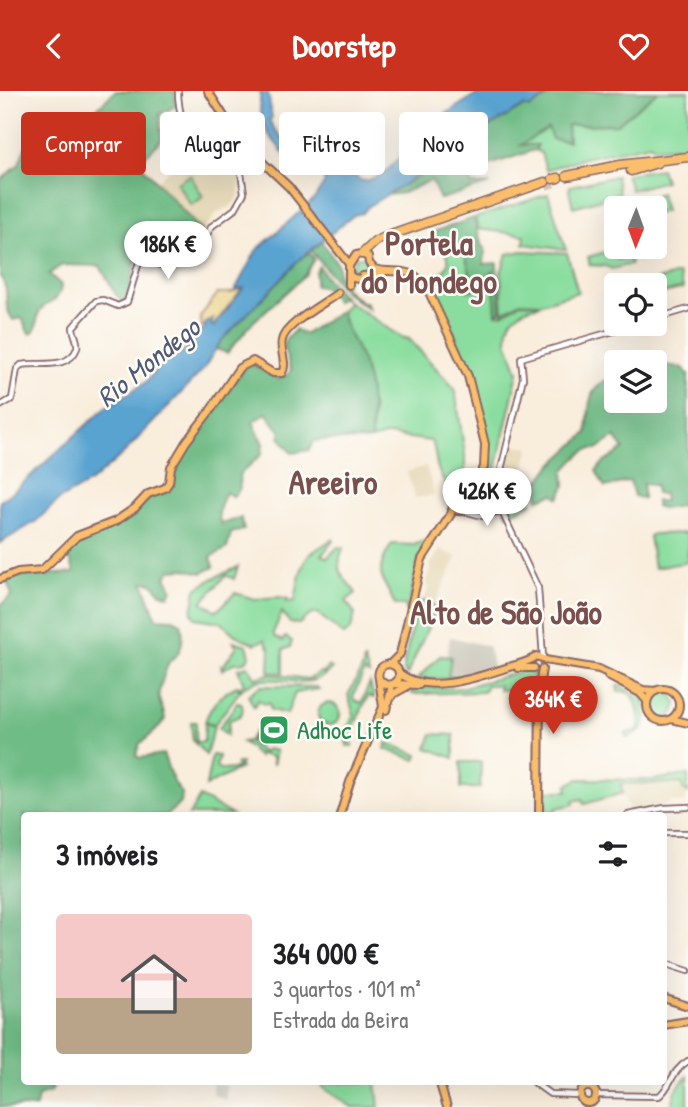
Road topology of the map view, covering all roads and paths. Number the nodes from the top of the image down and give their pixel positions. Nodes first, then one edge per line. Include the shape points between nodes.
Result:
1 (178, 91) edge
2 (211, 91) edge
3 (688, 159) edge
4 (657, 163) junction
5 (631, 171) dead end
6 (556, 181) junction
7 (343, 252) junction
8 (363, 258) junction
9 (349, 264) junction
10 (350, 275) junction
11 (361, 277) junction
12 (344, 289) junction
13 (688, 309) edge
14 (667, 315) edge
15 (604, 334) edge
16 (0, 406) edge
17 (460, 495) junction
18 (468, 502) junction
19 (453, 507) junction
20 (501, 511) junction
21 (462, 512) junction
22 (475, 514) junction
23 (0, 579) edge
24 (539, 663) junction
25 (390, 664) junction
26 (399, 672) junction
27 (379, 678) junction
28 (392, 685) junction
29 (414, 685) junction
30 (656, 691) junction
31 (648, 701) junction
32 (387, 705) junction
33 (678, 709) junction
34 (671, 719) junction
35 (688, 720) edge
36 (688, 807) edge
37 (343, 812) edge
38 (343, 812) edge
39 (539, 812) edge
40 (643, 812) edge
41 (686, 832) edge
42 (667, 833) edge
43 (667, 964) edge
44 (688, 971) edge
45 (667, 999) edge
46 (688, 1006) edge
47 (688, 1021) edge
48 (667, 1024) edge
49 (688, 1061) edge
50 (442, 1085) edge
51 (538, 1085) edge
52 (587, 1085) edge
53 (589, 1085) edge
54 (580, 1095) junction
55 (596, 1095) junction
56 (588, 1105) edge
57 (449, 1107) edge

1 - 16 street via 192,147 198,153 221,153 231,159 243,180 242,201 168,268 149,260 137,264 127,302 118,306 96,300 73,327 75,351 56,363 21,365 12,399
2 - 7 main road via 242,139 290,187
3 - 4 highway
3 - 6 highway via 620,165
4 - 5 highway
4 - 6 highway
6 - 8 highway via 381,243
7 - 8 main road
7 - 9 main road
8 - 9 main road
8 - 11 main road
8 - 18 main road via 377,270 403,270 422,281 464,365 486,452
9 - 10 main road
10 - 11 main road
10 - 12 main road
11 - 12 main road
11 - 17 main road via 402,274 419,283 463,372 482,451 476,479
12 - 23 main road via 285,332 282,373 253,361 239,368 186,442 165,488 148,493 117,521 77,536 44,568
13 - 14 street
15 - 20 street via 521,358 523,378 498,485
17 - 18 main road
17 - 19 main road via 454,498
18 - 21 main road
18 - 22 street
19 - 21 main road
19 - 25 main road via 422,559 400,654
20 - 22 street
20 - 24 street via 536,583
21 - 22 street
21 - 26 main road via 454,516 427,557
24 - 26 main road via 454,682 413,681
24 - 29 main road via 456,686
24 - 30 main road via 599,669 643,690
24 - 31 main road via 603,674
24 - 39 main road
25 - 26 main road
25 - 27 main road via 382,666
26 - 28 main road
27 - 28 main road
27 - 37 main road via 383,707 350,782
28 - 29 main road
28 - 32 main road
29 - 32 main road via 400,689
30 - 31 main road
30 - 33 main road via 672,692 678,698
31 - 34 main road via 652,717
32 - 38 main road
33 - 34 main road
33 - 35 main road
34 - 35 main road
36 - 40 street
41 - 42 street
43 - 44 street
45 - 46 main road
47 - 48 main road
49 - 55 street via 675,1071 659,1096
50 - 57 main road
51 - 54 street via 550,1094
52 - 54 main road
53 - 55 main road
54 - 56 main road
55 - 56 main road

